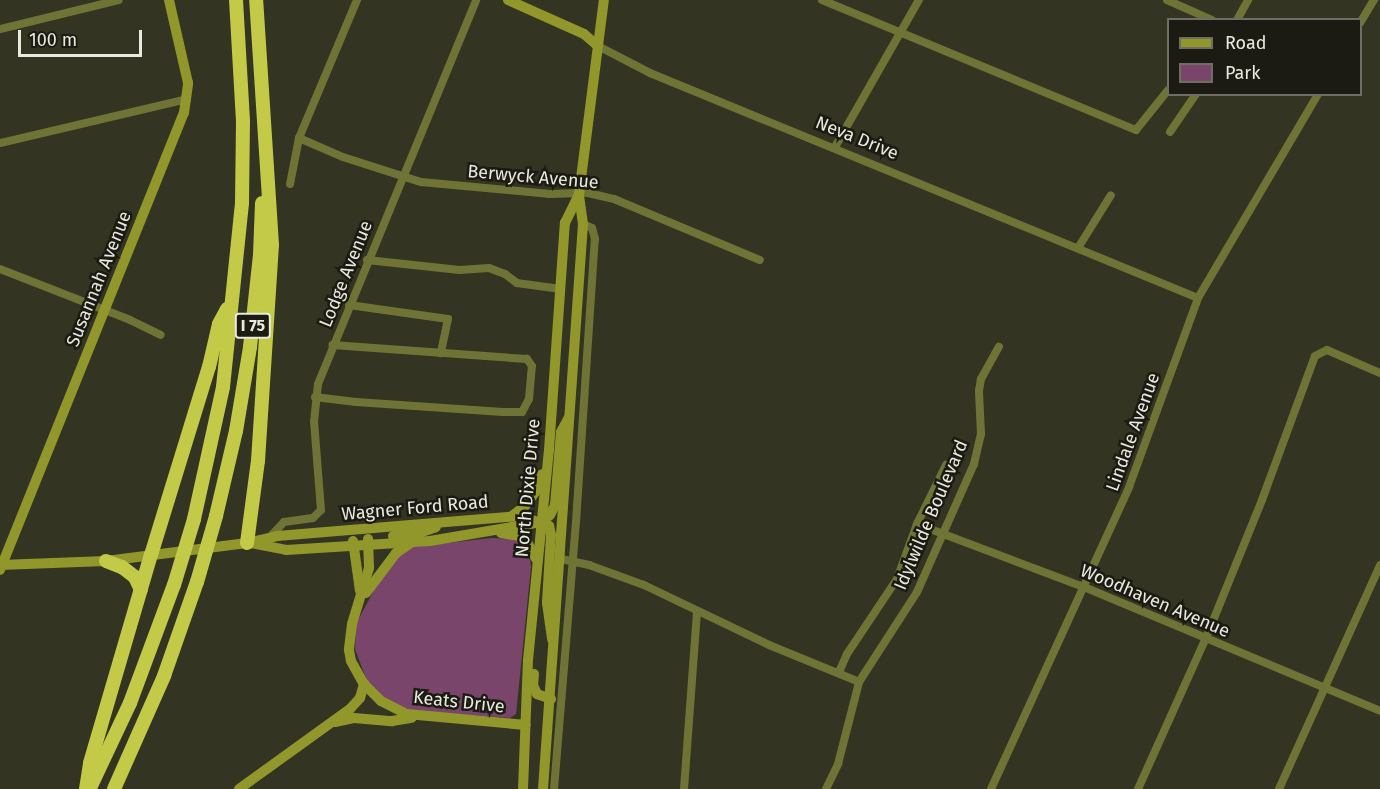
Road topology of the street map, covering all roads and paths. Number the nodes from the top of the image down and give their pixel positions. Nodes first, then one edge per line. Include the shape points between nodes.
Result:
1 (119, 0) edge
2 (169, 0) edge
3 (236, 0) edge
4 (256, 0) edge
5 (357, 0) edge
6 (476, 0) edge
7 (508, 0) edge
8 (604, 0) edge
9 (822, 0) edge
10 (919, 0) edge
11 (1167, 0) edge
12 (1248, 0) edge
13 (1374, 0) edge
14 (1203, 17) edge
15 (1238, 18) edge
16 (1362, 20) edge
17 (0, 29) edge
18 (900, 32) junction
19 (598, 46) junction
20 (1167, 91) edge
21 (1195, 96) edge
22 (1317, 96) edge
23 (187, 99) junction
24 (264, 132) junction
25 (1170, 132) dead end
26 (299, 138) junction
27 (0, 143) edge
28 (835, 147) junction
29 (402, 177) junction
30 (290, 184) dead end
31 (579, 194) junction
32 (1111, 195) dead end
33 (583, 224) junction
34 (1078, 249) junction
35 (367, 260) junction
36 (760, 260) dead end
37 (0, 269) edge
38 (561, 289) junction
39 (579, 294) junction
40 (590, 294) junction
41 (1198, 298) junction
42 (232, 299) junction
43 (349, 305) junction
44 (103, 310) junction
45 (161, 335) dead end
46 (333, 345) junction
47 (999, 347) dead end
48 (441, 352) junction
49 (1380, 373) edge
50 (315, 397) junction
51 (571, 413) junction
52 (548, 459) junction
53 (946, 465) dead end
54 (509, 517) junction
55 (451, 522) junction
56 (541, 522) junction
57 (917, 524) junction
58 (942, 531) junction
59 (492, 532) junction
60 (291, 535) junction
61 (269, 538) junction
62 (368, 542) junction
63 (414, 542) junction
64 (247, 543) junction
65 (354, 543) junction
66 (151, 555) junction
67 (561, 559) junction
68 (106, 561) junction
69 (573, 561) junction
70 (537, 562) junction
71 (1380, 565) edge
72 (1, 567) edge
73 (1084, 587) junction
74 (141, 590) junction
75 (360, 600) junction
76 (697, 611) junction
77 (531, 632) junction
78 (1206, 639) junction
79 (555, 652) junction
80 (839, 672) junction
81 (859, 682) junction
82 (364, 684) junction
83 (1325, 688) junction
84 (556, 699) junction
85 (1380, 711) edge
86 (422, 717) junction
87 (332, 723) junction
88 (525, 725) junction
89 (88, 789) edge
90 (114, 789) edge
91 (239, 789) edge
92 (524, 789) edge
93 (543, 789) edge
94 (554, 789) edge
95 (684, 789) edge
96 (826, 789) edge
97 (991, 789) edge
98 (1138, 789) edge
99 (1280, 789) edge

1 - 17 street
2 - 23 main road, Susannah Avenue via 186,69
3 - 42 highway, I 75 via 243,157
4 - 24 highway, I 75
5 - 26 street
6 - 29 street, Lodge Avenue
7 - 19 main road, Neva Drive via 584,34
8 - 19 main road, North Dixie Drive
9 - 18 street
10 - 18 street
11 - 14 street
12 - 15 street
13 - 16 street
18 - 20 street via 1136,130
18 - 28 street
19 - 28 street, Neva Drive via 650,73
19 - 31 main road, North Dixie Drive
21 - 25 street
22 - 41 street, Lindale Avenue
23 - 27 street
23 - 44 main road, Susannah Avenue
24 - 64 highway via 272,244 258,461
24 - 90 highway, I 75, bridge via 260,255 236,431 197,582 164,676
26 - 29 street, Berwyck Avenue
26 - 30 street
28 - 34 street, Neva Drive
29 - 31 street, Berwyck Avenue via 421,182
29 - 35 street, Lodge Avenue
31 - 33 main road, North Dixie Drive
31 - 36 street, Berwyck Avenue via 614,199
31 - 38 main road, North Dixie Drive via 566,223
32 - 34 street
33 - 39 main road, North Dixie Drive
33 - 40 street via 592,228 595,239
34 - 41 street, Neva Drive
35 - 38 street via 459,270 489,268 517,283
35 - 43 street, Lodge Avenue
37 - 44 street
38 - 52 main road, North Dixie Drive
39 - 40 street
39 - 51 main road, North Dixie Drive
40 - 69 street
41 - 73 street, Lindale Avenue via 1129,487
42 - 66 highway via 219,324
42 - 89 highway, I 75, bridge via 223,387 194,519 130,703
43 - 46 street, Lodge Avenue
43 - 48 street via 448,319
44 - 45 street
44 - 72 main road, Susannah Avenue
46 - 48 street
46 - 50 street, Lodge Avenue
47 - 58 street, Idylwilde Boulevard via 981,379 978,449
48 - 50 street via 530,362 530,399 522,412
49 - 78 street via 1327,350 1315,356
50 - 61 street, Lodge Avenue via 321,510 313,518 284,522
51 - 56 main road via 561,432 555,505
51 - 67 main road, North Dixie Drive
52 - 54 main road via 535,492 525,506
52 - 56 main road, North Dixie Drive
53 - 57 street
54 - 55 main road, Wagner Ford Road
54 - 56 main road, Wagner Ford Road
55 - 60 main road, Wagner Ford Road
55 - 62 main road via 416,534
56 - 59 main road, Wagner Ford Road
56 - 70 main road, North Dixie Drive
56 - 79 main road via 549,526 551,535 547,603
57 - 58 street, Woodhaven Avenue
57 - 80 street via 897,579
58 - 73 street, Woodhaven Avenue
58 - 81 street, Idylwilde Boulevard via 917,592
59 - 63 main road, Wagner Ford Road
59 - 70 main road via 519,536 533,549
60 - 61 main road, Wagner Ford Road
60 - 65 main road
61 - 64 main road, Wagner Ford Road
62 - 63 main road, Wagner Ford Road
62 - 65 main road, Wagner Ford Road
62 - 75 main road, Keats Drive via 369,568
63 - 75 main road via 396,553
64 - 65 main road, Wagner Ford Road via 286,550
64 - 66 main road, Wagner Ford Road
65 - 75 main road, Keats Drive
66 - 68 main road, Wagner Ford Road
66 - 74 highway
67 - 69 street
67 - 79 main road, North Dixie Drive
68 - 72 main road, Wagner Ford Road
68 - 74 highway via 135,577
69 - 76 street via 644,585
69 - 84 street
70 - 77 main road, North Dixie Drive
71 - 83 street
73 - 78 street, Woodhaven Avenue
73 - 97 street, Lindale Avenue
74 - 89 highway via 90,763
75 - 82 main road, Keats Drive via 349,650
76 - 80 street
76 - 95 street
77 - 84 main road via 533,685 537,694
77 - 88 main road, North Dixie Drive
78 - 83 street, Woodhaven Avenue
78 - 98 street
79 - 84 main road, North Dixie Drive
80 - 81 street
81 - 96 street, Idylwilde Boulevard via 838,764
82 - 86 main road, Keats Drive via 388,706
82 - 87 main road via 360,698
83 - 85 street, Woodhaven Avenue
83 - 99 street
84 - 93 main road, North Dixie Drive
84 - 94 street
86 - 87 main road via 392,721 354,718
86 - 88 main road, Keats Drive
87 - 91 main road
88 - 92 main road, North Dixie Drive

